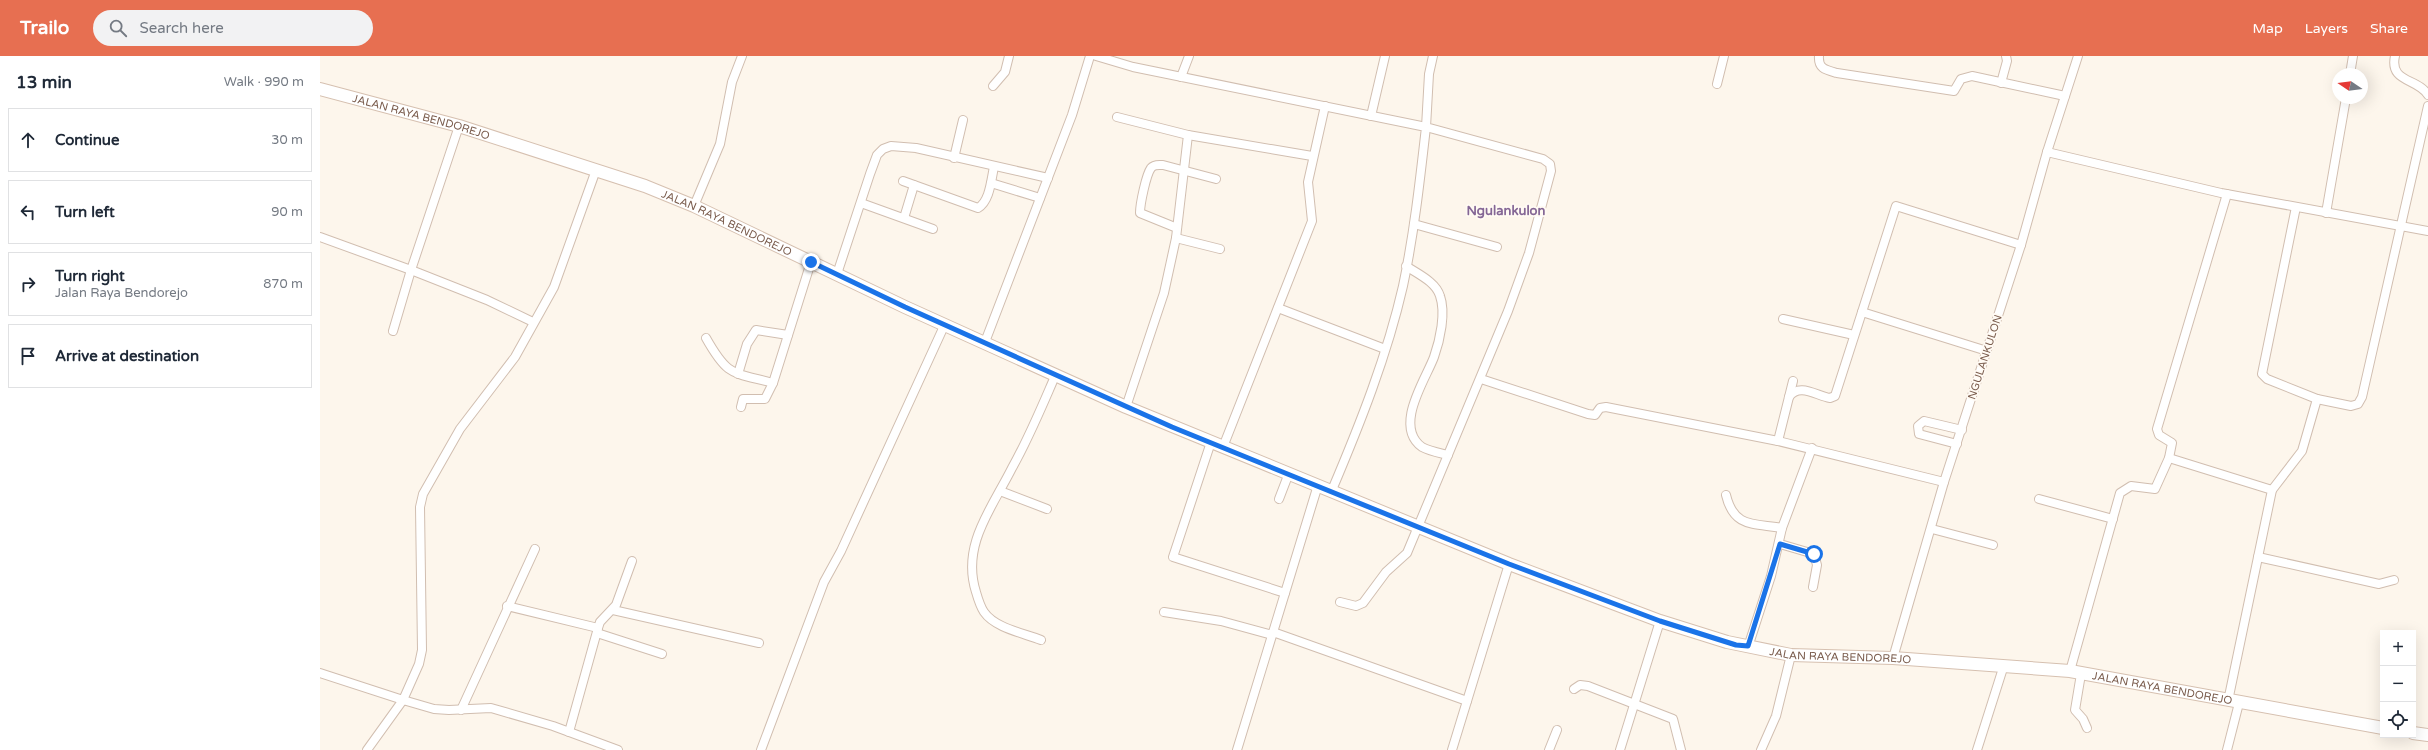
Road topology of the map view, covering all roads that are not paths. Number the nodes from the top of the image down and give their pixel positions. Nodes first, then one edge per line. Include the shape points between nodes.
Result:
1 (742, 56) edge
2 (1009, 56) edge
3 (1090, 56) edge
4 (1096, 56) edge
5 (1189, 56) edge
6 (1385, 56) edge
7 (1433, 56) edge
8 (1724, 56) edge
9 (1819, 56) edge
10 (2006, 56) edge
11 (2078, 56) edge
12 (2353, 56) edge
13 (2395, 56) edge
14 (2351, 68) edge
15 (1181, 76) junction
16 (2002, 83) junction
17 (1717, 84) dead end
18 (993, 86) dead end
19 (320, 89) edge
20 (2428, 95) edge
21 (2065, 96) junction
22 (2345, 104) edge
23 (1325, 106) junction
24 (2428, 106) edge
25 (1371, 116) junction
26 (1117, 117) dead end
27 (963, 120) dead end
28 (459, 126) junction
29 (1426, 127) junction
30 (1188, 135) junction
31 (2047, 152) junction
32 (1312, 156) junction
33 (954, 158) junction
34 (994, 167) junction
35 (596, 170) junction
36 (1183, 170) junction
37 (1048, 178) junction
38 (1216, 179) dead end
39 (903, 182) dead end
40 (991, 183) junction
41 (914, 185) junction
42 (2227, 194) junction
43 (1040, 198) junction
44 (861, 204) junction
45 (694, 206) junction
46 (2296, 207) junction
47 (2326, 213) junction
48 (904, 218) junction
49 (1414, 224) junction
50 (2401, 226) junction
51 (1177, 228) junction
52 (933, 229) dead end
53 (2428, 231) edge
54 (320, 237) edge
55 (1176, 238) junction
56 (2021, 245) junction
57 (1497, 247) dead end
58 (1220, 249) dead end
59 (811, 262) junction
60 (1406, 266) junction
61 (411, 270) junction
62 (837, 274) junction
63 (1278, 308) junction
64 (1862, 312) junction
65 (1783, 319) dead end
66 (533, 322) junction
67 (945, 324) junction
68 (393, 331) dead end
69 (788, 334) junction
70 (1854, 335) junction
71 (706, 338) dead end
72 (985, 342) junction
73 (1386, 349) junction
74 (1987, 351) junction
75 (738, 374) junction
76 (1056, 374) junction
77 (1481, 379) junction
78 (1793, 381) dead end
79 (773, 383) junction
80 (1789, 397) junction
81 (2317, 399) junction
82 (741, 407) dead end
83 (1126, 407) junction
84 (1962, 430) junction
85 (1778, 441) junction
86 (1211, 442) junction
87 (1957, 444) junction
88 (1223, 447) junction
89 (1812, 448) junction
90 (1448, 455) junction
91 (2168, 458) junction
92 (1289, 473) junction
93 (1944, 482) junction
94 (1318, 485) junction
95 (1332, 490) junction
96 (2272, 490) junction
97 (1000, 491) junction
98 (1726, 494) dead end
99 (1279, 499) dead end
100 (2039, 499) dead end
101 (1047, 509) dead end
102 (2113, 519) junction
103 (1417, 527) junction
104 (1782, 528) junction
105 (1932, 529) junction
106 (1780, 544) junction
107 (1993, 545) dead end
108 (535, 549) dead end
109 (2258, 557) junction
110 (632, 561) dead end
111 (1509, 564) junction
112 (2394, 580) dead end
113 (1813, 587) dead end
114 (1285, 592) junction
115 (1340, 602) dead end
116 (507, 606) junction
117 (613, 610) junction
118 (1164, 612) dead end
119 (1660, 621) junction
120 (598, 631) junction
121 (1272, 634) junction
122 (1041, 640) dead end
123 (758, 643) dead end
124 (1748, 646) junction
125 (662, 654) dead end
126 (1791, 655) junction
127 (1893, 658) junction
128 (2004, 665) junction
129 (320, 673) edge
130 (2076, 673) junction
131 (1574, 689) dead end
132 (403, 700) junction
133 (1467, 701) junction
134 (2233, 702) junction
135 (1634, 703) junction
136 (462, 710) junction
137 (2380, 727) edge
138 (2087, 728) dead end
139 (1557, 730) dead end
140 (569, 732) junction
141 (2416, 733) edge
142 (2428, 735) edge
143 (367, 750) edge
144 (618, 750) edge
145 (761, 750) edge
146 (1237, 750) edge
147 (1452, 750) edge
148 (1549, 750) edge
149 (1620, 750) edge
150 (1681, 750) edge
151 (1761, 750) edge
152 (1976, 750) edge
153 (2227, 750) edge

1 - 45 street via 732,82 720,144
2 - 18 street via 1005,72
3 - 37 street via 1072,115
4 - 15 street via 1133,67
5 - 15 street
6 - 25 street
7 - 29 street via 1429,74
8 - 17 street
9 - 16 street via 1819,64 1823,69 1952,91 1962,79 1969,76
10 - 16 street
11 - 21 street, NGULANKULON
12 - 14 street
13 - 20 street via 2394,68 2397,74 2420,86
15 - 23 street
16 - 21 street
19 - 28 main road, JALAN RAYA BENDOREJO
21 - 31 street, NGULANKULON
22 - 47 street
23 - 25 street
23 - 32 street
24 - 50 street
25 - 29 street
26 - 30 street
27 - 33 street
28 - 35 main road, JALAN RAYA BENDOREJO
28 - 61 street
29 - 49 street
29 - 77 street via 1543,159 1550,164 1549,184 1529,253
30 - 32 street
30 - 36 street
31 - 42 street
31 - 56 street, NGULANKULON
32 - 63 street via 1308,191 1312,221
33 - 34 street
33 - 44 street via 916,148 891,146 883,149 877,155
34 - 37 street
34 - 40 street
35 - 45 main road, JALAN RAYA BENDOREJO
35 - 66 street via 554,287
36 - 38 street
36 - 51 street
36 - 51 street via 1163,165 1151,168 1140,211 1142,215
37 - 43 street
39 - 41 street
40 - 41 street via 983,205 978,208
40 - 43 street
41 - 48 street
42 - 46 street
42 - 91 street via 2157,429 2159,435 2172,443
43 - 72 street
44 - 48 street
44 - 62 street
45 - 59 main road, JALAN RAYA BENDOREJO
46 - 47 street
46 - 81 street via 2262,374 2267,379
47 - 50 street
48 - 52 street
49 - 57 street
49 - 60 street
50 - 53 street
50 - 81 street via 2362,397 2358,404 2351,406
51 - 55 street
54 - 61 street
55 - 58 street
55 - 83 street via 1164,293
56 - 64 street via 1896,206
56 - 74 street, NGULANKULON
59 - 62 main road, JALAN RAYA BENDOREJO
59 - 69 street
60 - 73 street
60 - 90 street via 1436,289 1441,297 1442,311 1435,356 1415,398 1411,416 1413,436 1423,448
61 - 66 street via 487,300
61 - 68 street
62 - 67 main road, JALAN RAYA BENDOREJO
63 - 73 street
63 - 88 street
64 - 70 street
64 - 74 street
65 - 70 street
66 - 132 street via 515,357 460,429 423,494 420,507 422,650 419,664
67 - 72 main road, JALAN RAYA BENDOREJO
67 - 145 street via 841,551 824,582
69 - 75 street via 756,330 748,344
69 - 79 street
70 - 80 street via 1835,396 1830,398 1801,390
71 - 75 street via 720,363
72 - 76 main road, JALAN RAYA BENDOREJO
73 - 95 street
74 - 84 street, NGULANKULON
75 - 79 street
76 - 83 main road, JALAN RAYA BENDOREJO
76 - 97 street
77 - 85 street via 1588,414 1595,415 1600,408 1606,407
77 - 90 street
78 - 80 street
79 - 82 street via 765,399 744,399
80 - 85 street
81 - 96 street via 2302,451
83 - 86 main road, JALAN RAYA BENDOREJO
84 - 87 street, NGULANKULON
84 - 87 street via 1924,421 1918,426 1919,434
85 - 89 street
86 - 88 main road, JALAN RAYA BENDOREJO
86 - 114 street via 1173,556
87 - 93 street, NGULANKULON
88 - 92 main road, JALAN RAYA BENDOREJO
89 - 93 street
89 - 104 street
90 - 103 street
91 - 96 street
91 - 102 street via 2154,489 2132,486 2120,493
92 - 94 main road, JALAN RAYA BENDOREJO
92 - 99 street
93 - 105 street, NGULANKULON
94 - 95 main road, JALAN RAYA BENDOREJO
94 - 114 street
95 - 103 main road, JALAN RAYA BENDOREJO
96 - 109 street
97 - 101 street
97 - 122 street via 974,542 971,578 984,612 992,619
98 - 104 street via 1731,513 1737,518
100 - 102 street
102 - 130 street
103 - 111 main road, JALAN RAYA BENDOREJO
103 - 115 street via 1407,553 1386,572 1364,603 1356,606
104 - 106 street
105 - 107 street
105 - 127 street, NGULANKULON
106 - 113 street via 1814,554 1817,565
106 - 124 street
108 - 116 street
109 - 112 street via 2379,584
109 - 134 street
110 - 117 street
111 - 119 main road, JALAN RAYA BENDOREJO
111 - 133 street
114 - 121 street
116 - 120 street
116 - 136 street
117 - 120 street via 600,622
117 - 123 street
118 - 121 street via 1221,621
119 - 124 main road, JALAN RAYA BENDOREJO via 1736,645
119 - 135 street
120 - 125 street
120 - 140 street
121 - 133 street
121 - 146 street
124 - 126 main road, JALAN RAYA BENDOREJO
126 - 127 main road, JALAN RAYA BENDOREJO
126 - 151 street via 1776,716
127 - 128 main road, JALAN RAYA BENDOREJO
128 - 130 main road, JALAN RAYA BENDOREJO
128 - 152 street
129 - 132 street
130 - 134 main road, JALAN RAYA BENDOREJO
130 - 138 street via 2075,710 2084,718
131 - 135 street via 1580,685 1588,686
132 - 136 street via 434,709
132 - 143 street
133 - 147 street
134 - 137 main road, JALAN RAYA BENDOREJO
134 - 153 street
135 - 149 street
135 - 150 street via 1673,719
136 - 140 street via 491,708
139 - 148 street
140 - 144 street
141 - 142 main road

